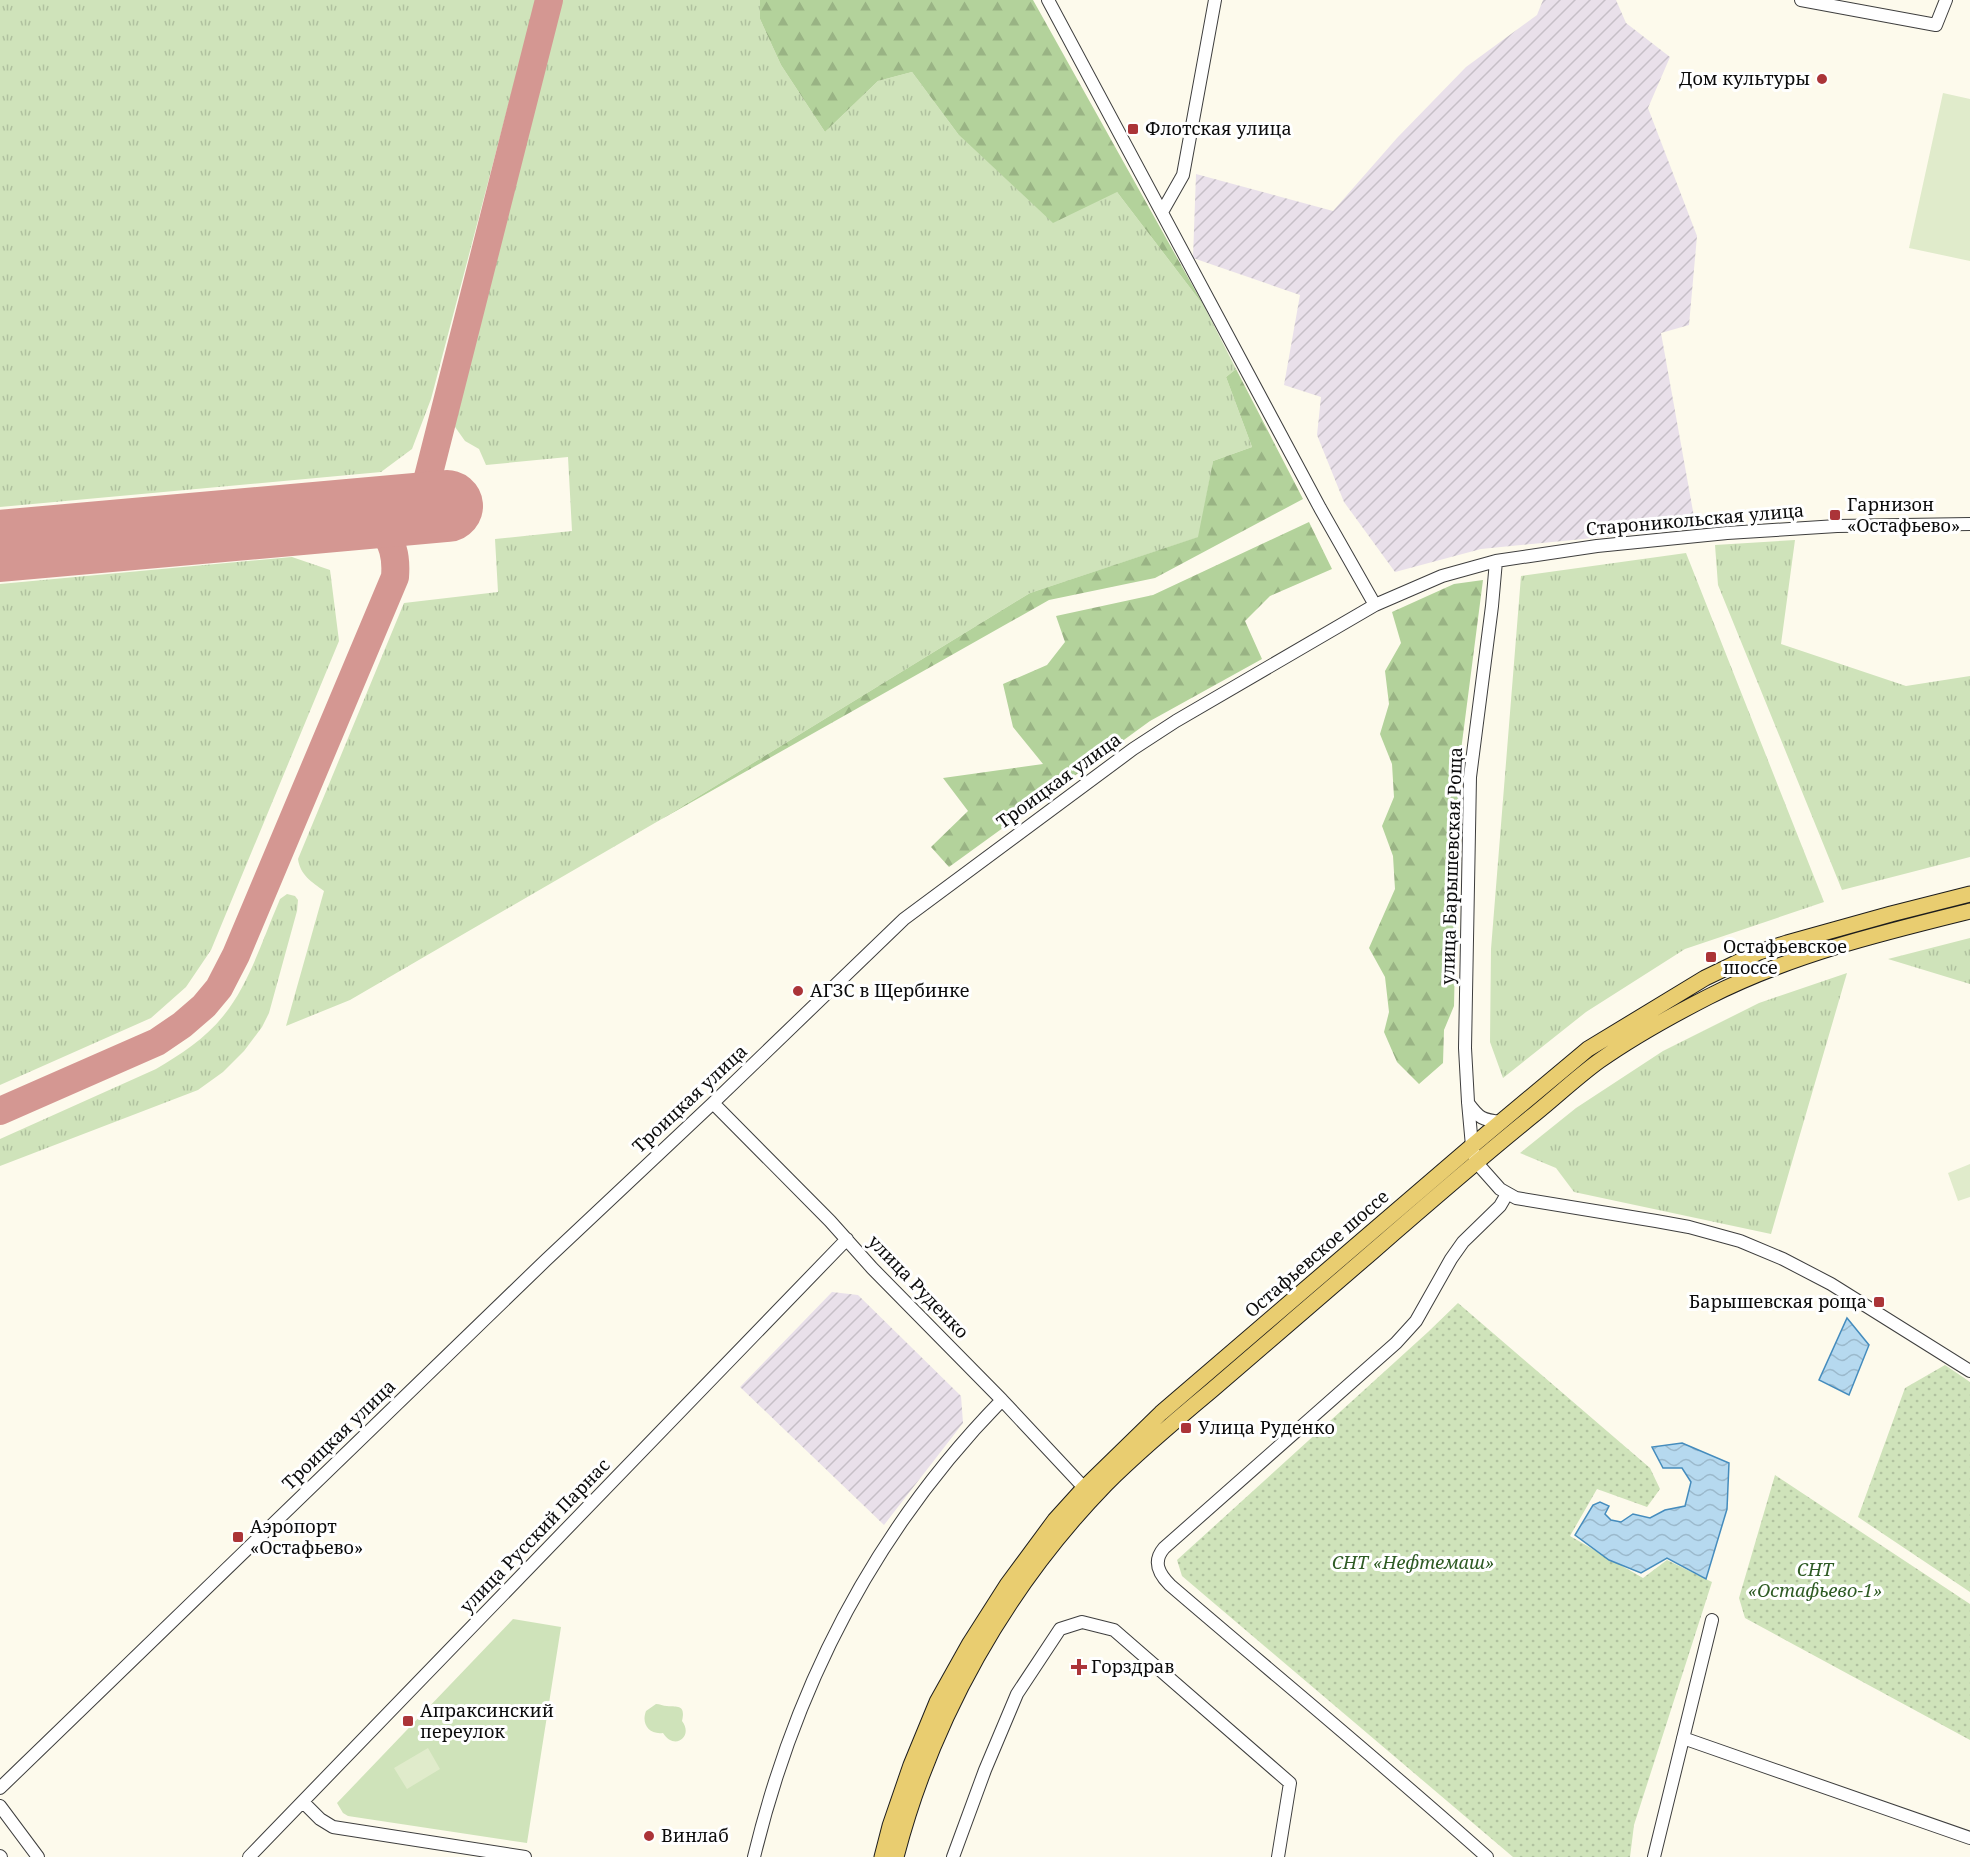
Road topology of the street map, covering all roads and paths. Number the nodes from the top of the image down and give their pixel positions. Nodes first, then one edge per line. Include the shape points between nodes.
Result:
1 (1048, 0) edge
2 (1215, 0) edge
3 (1801, 0) edge
4 (1946, 0) edge
5 (1162, 212) junction
6 (1970, 524) edge
7 (1496, 561) junction
8 (1375, 605) junction
9 (1970, 894) edge
10 (1970, 911) edge
11 (1468, 1102) junction
12 (713, 1103) junction
13 (1501, 1122) junction
14 (1472, 1146) junction
15 (1476, 1162) junction
16 (1507, 1194) junction
17 (847, 1239) junction
18 (1970, 1371) edge
19 (1002, 1400) junction
20 (1089, 1493) junction
21 (1712, 1620) dead end
22 (1683, 1738) junction
23 (0, 1788) edge
24 (303, 1802) junction
25 (0, 1806) edge
26 (1970, 1838) edge
27 (38, 1857) edge
28 (249, 1857) edge
29 (525, 1857) edge
30 (754, 1857) edge
31 (882, 1857) edge
32 (896, 1857) edge
33 (953, 1857) edge
34 (1278, 1857) edge
35 (1487, 1857) edge
36 (1654, 1857) edge

1 - 5 street
2 - 5 street via 1183,175
3 - 4 street via 1936,25
5 - 8 street
6 - 7 street, Староникольская улица via 1727,533
7 - 8 street, Троицкая улица via 1442,576
7 - 11 street, улица Барышевская Роща via 1470,777 1465,1017
8 - 12 street, Троицкая улица via 1132,749 940,891 865,955
9 - 13 main road, Остафьевское шоссе via 1787,942 1705,978 1588,1049
10 - 15 main road, Остафьевское шоссе via 1793,960 1709,997 1598,1062
11 - 13 street via 1477,1116
11 - 14 street, улица Барышевская Роща
12 - 17 street, улица Руденко
12 - 23 street, Троицкая улица
13 - 14 main road, Остафьевское шоссе
14 - 15 street, улица Барышевская Роща
14 - 20 main road, Остафьевское шоссе via 1161,1413
15 - 16 street, улица Барышевская Роща
15 - 20 main road, Остафьевское шоссе via 1107,1483
16 - 18 street, улица Барышевская Роща via 1689,1227 1748,1244 1831,1284
16 - 35 street via 1463,1242 1416,1321 1396,1343 1164,1548 1157,1560 1161,1576 1170,1585
17 - 19 street, улица Руденко
17 - 24 street, улица Русский Парнас
19 - 20 street, улица Руденко
19 - 30 street via 910,1510 838,1627 801,1706 780,1763
20 - 31 main road, Остафьевское шоссе via 1055,1520 970,1643 911,1765
20 - 32 main road, Остафьевское шоссе via 1021,1588 951,1707 923,1769
21 - 22 street
22 - 26 street
22 - 36 street
24 - 28 street, улица Русский Парнас
24 - 29 street via 333,1827
25 - 27 street
33 - 34 street via 1017,1694 1060,1629 1082,1622 1114,1630 1290,1784

